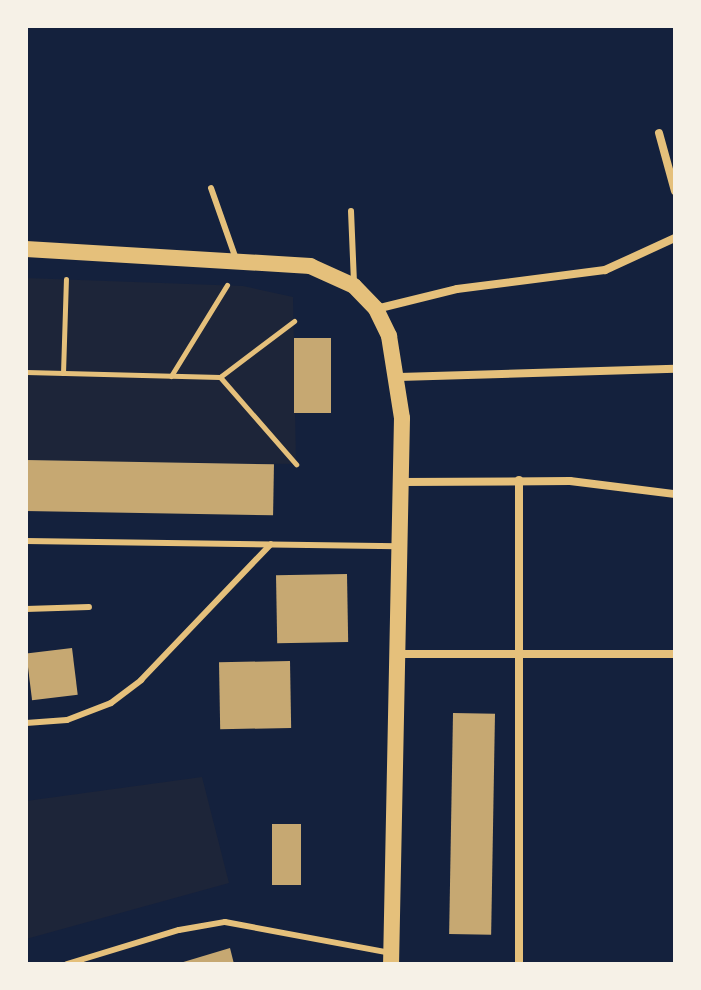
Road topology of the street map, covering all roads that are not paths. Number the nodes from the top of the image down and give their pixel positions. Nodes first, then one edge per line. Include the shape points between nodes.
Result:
1 (659, 133) dead end
2 (211, 188) dead end
3 (675, 191) edge
4 (351, 211) dead end
5 (675, 238) edge
6 (26, 249) edge
7 (236, 259) junction
8 (354, 286) junction
9 (376, 309) junction
10 (675, 369) edge
11 (399, 377) junction
12 (519, 480) junction
13 (402, 482) junction
14 (675, 494) edge
15 (26, 541) edge
16 (271, 544) junction
17 (401, 546) junction
18 (89, 607) dead end
19 (26, 609) edge
20 (518, 652) junction
21 (398, 654) junction
22 (675, 654) edge
23 (26, 723) edge
24 (391, 959) edge
25 (67, 964) edge
26 (519, 964) edge

1 - 3 street
2 - 7 lane
4 - 8 lane
5 - 9 street via 605,270 457,289
6 - 7 main road
7 - 8 main road via 310,266
8 - 9 main road
9 - 11 main road
10 - 11 street
11 - 13 main road
12 - 13 street
12 - 14 street
12 - 20 street
13 - 17 main road
15 - 16 lane
16 - 17 lane
16 - 23 lane via 141,680 111,703 67,720
17 - 21 main road
18 - 19 lane
20 - 21 street
20 - 22 street
20 - 26 street
21 - 24 main road
24 - 25 lane via 225,922 179,930

